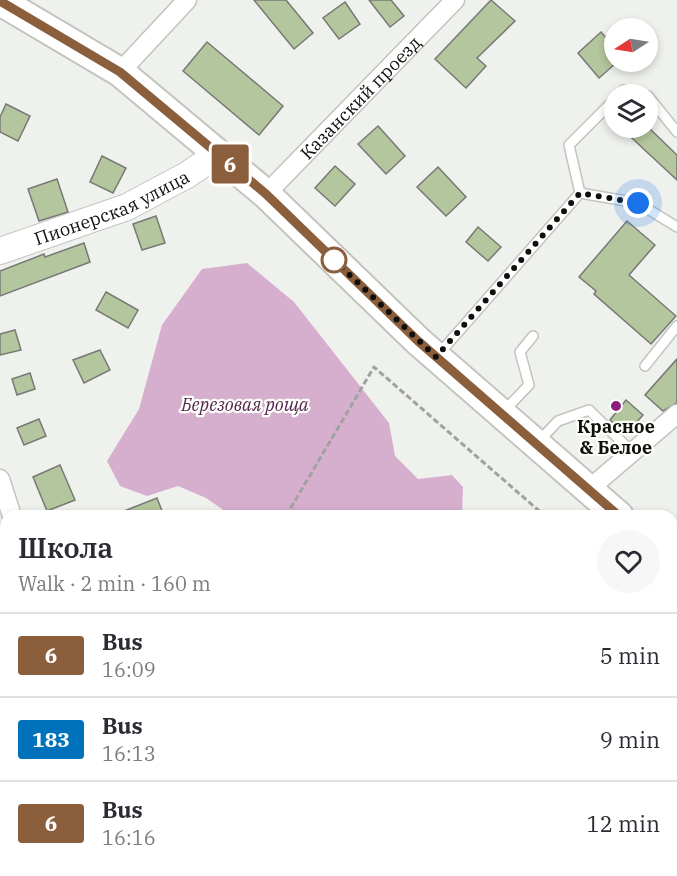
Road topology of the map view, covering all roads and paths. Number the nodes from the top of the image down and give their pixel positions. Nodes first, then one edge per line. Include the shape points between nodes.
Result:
1 (188, 0) edge
2 (455, 0) edge
3 (0, 1) edge
4 (120, 72) junction
5 (658, 108) edge
6 (604, 110) edge
7 (677, 132) edge
8 (218, 154) junction
9 (580, 193) junction
10 (266, 194) junction
11 (677, 227) edge
12 (0, 251) edge
13 (677, 326) edge
14 (533, 336) dead end
15 (436, 357) junction
16 (645, 366) dead end
17 (501, 413) junction
18 (677, 414) edge
19 (537, 444) junction
20 (632, 452) junction
21 (0, 479) edge
22 (589, 489) junction
23 (10, 510) edge
24 (290, 510) edge
25 (538, 510) edge
26 (612, 510) edge

1 - 4 street
2 - 10 street, Казанский проезд
3 - 4 main road
4 - 8 main road
5 - 7 lane
6 - 9 lane via 569,145
8 - 10 main road
8 - 12 street, Пионерская улица via 187,176 127,207
9 - 11 lane via 638,203
9 - 15 lane
10 - 15 main road
13 - 16 lane
14 - 17 lane via 520,352 529,385
15 - 17 main road
17 - 19 main road
18 - 20 street
19 - 20 lane via 558,421 589,410
19 - 22 main road
20 - 22 street
21 - 23 street
22 - 26 main road
24 - 25 path via 374,368

